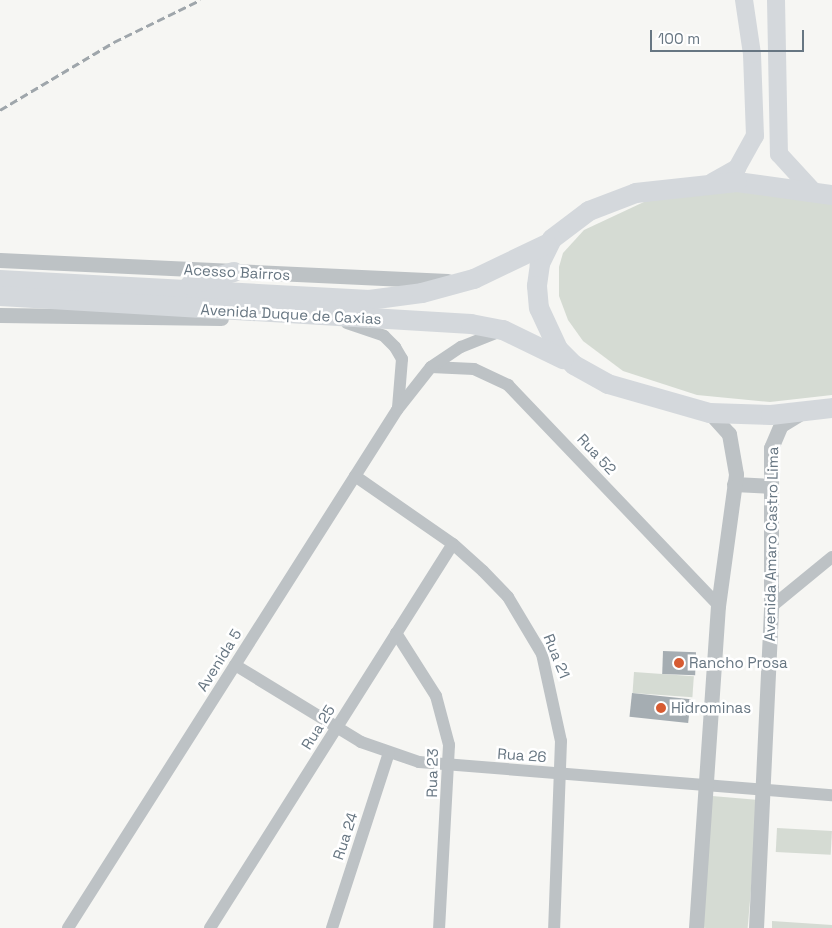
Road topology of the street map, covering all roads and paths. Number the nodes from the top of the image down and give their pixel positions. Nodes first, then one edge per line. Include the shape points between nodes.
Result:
1 (744, 0) edge
2 (776, 0) edge
3 (712, 182) junction
4 (812, 190) junction
5 (832, 195) edge
6 (547, 244) junction
7 (0, 260) edge
8 (234, 272) junction
9 (474, 279) junction
10 (0, 280) edge
11 (176, 290) junction
12 (0, 296) edge
13 (149, 296) junction
14 (0, 315) edge
15 (287, 316) junction
16 (331, 318) junction
17 (503, 330) junction
18 (574, 365) junction
19 (431, 367) junction
20 (832, 408) edge
21 (397, 410) junction
22 (710, 413) junction
23 (800, 413) junction
24 (355, 476) junction
25 (734, 484) junction
26 (770, 486) junction
27 (453, 544) junction
28 (832, 557) edge
29 (718, 605) junction
30 (771, 607) junction
31 (396, 633) junction
32 (235, 665) junction
33 (336, 729) junction
34 (389, 753) junction
35 (450, 766) junction
36 (562, 774) junction
37 (705, 787) junction
38 (763, 791) junction
39 (832, 795) edge
40 (68, 928) edge
41 (210, 928) edge
42 (332, 928) edge
43 (439, 928) edge
44 (554, 928) edge
45 (696, 928) edge
46 (756, 928) edge

1 - 3 main road via 752,54 755,136 737,168
2 - 4 main road via 779,154
3 - 4 main road, Avenida Duque de Caxias
3 - 6 main road, Avenida Duque de Caxias via 612,200 589,211
4 - 5 main road, Avenida Duque de Caxias
6 - 9 main road, Avenida Duque de Caxias
6 - 18 main road via 538,279 539,308 558,349
7 - 8 street, Acesso Bairros
8 - 9 street, Acesso Bairros via 409,281
8 - 11 main road
9 - 11 main road, Avenida Duque de Caxias via 422,294 369,300
10 - 13 main road, Avenida Duque de Caxias
11 - 13 main road, Avenida Duque de Caxias
12 - 13 main road, Avenida Duque de Caxias
13 - 15 main road, Avenida Duque de Caxias
14 - 15 street via 104,319
15 - 16 main road, Avenida Duque de Caxias
16 - 17 main road, Avenida Duque de Caxias via 471,324
16 - 21 street, Avenida 5 via 384,336 395,347 402,376
17 - 18 main road, Avenida Duque de Caxias
17 - 19 street, Avenida 5 via 461,347
18 - 22 main road, Avenida Duque de Caxias via 642,396
19 - 21 street, Avenida 5
19 - 29 street, Rua 52 via 474,369 508,385
20 - 23 main road, Avenida Duque de Caxias
21 - 24 street, Avenida 5
22 - 23 main road, Avenida Duque de Caxias
22 - 25 street via 733,445
23 - 26 street, Avenida Amaro Castro Lima via 774,435
24 - 27 street, Rua 21
24 - 32 street, Avenida 5
25 - 26 street
25 - 29 street
26 - 30 street, Avenida Amaro Castro Lima
27 - 31 street, Rua 25
27 - 36 street, Rua 21 via 508,598 542,654 557,710
28 - 30 street
29 - 37 street
30 - 38 street, Avenida Amaro Castro Lima
31 - 33 street, Rua 25
31 - 35 street, Rua 23 via 436,696
32 - 33 street, Rua 26
32 - 40 street, Avenida 5
33 - 34 street, Rua 26
33 - 41 street, Rua 25
34 - 35 street, Rua 26
34 - 42 street, Rua 24
35 - 36 street, Rua 26
35 - 43 street, Rua 23
36 - 37 street, Rua 26
36 - 44 street, Rua 21
37 - 38 street, Rua 26
37 - 45 street
38 - 39 street, Rua 26
38 - 46 street, Avenida Amaro Castro Lima

